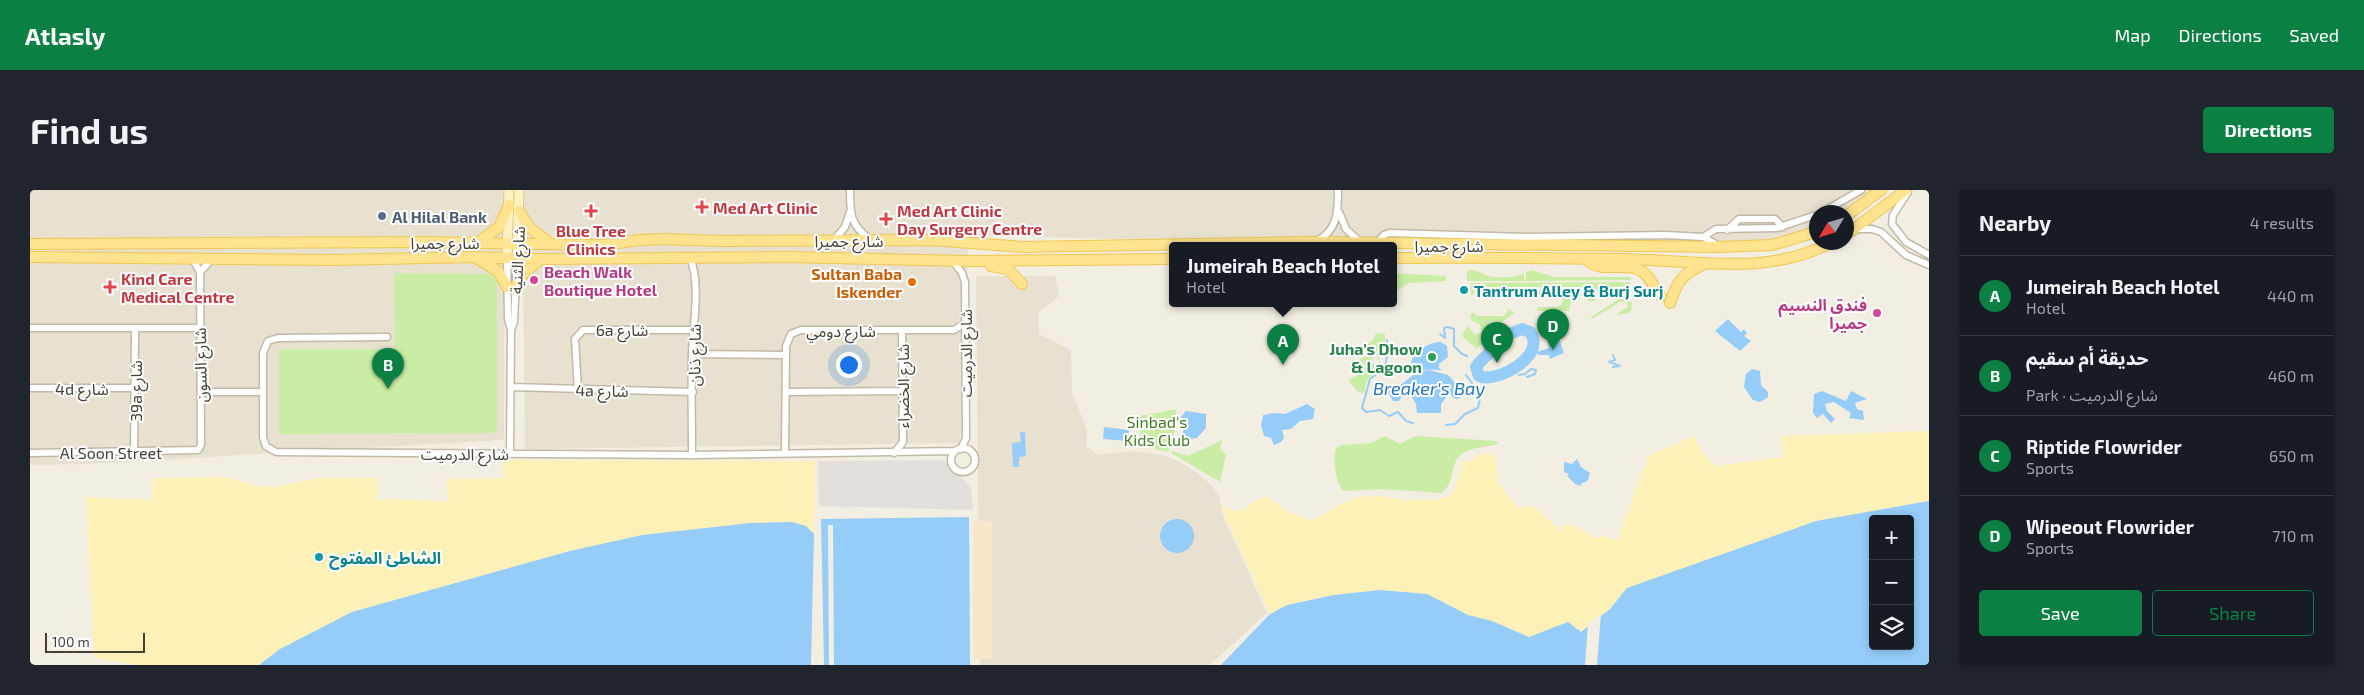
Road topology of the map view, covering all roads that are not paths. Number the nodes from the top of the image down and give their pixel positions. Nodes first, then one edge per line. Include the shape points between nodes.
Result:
1 (509, 190) edge
2 (518, 190) edge
3 (850, 190) edge
4 (1338, 190) edge
5 (1861, 190) edge
6 (1881, 190) edge
7 (1908, 190) edge
8 (509, 205) junction
9 (1835, 205) edge
10 (1854, 210) edge
11 (519, 211) junction
12 (850, 211) junction
13 (1338, 211) junction
14 (1809, 218) edge
15 (1783, 227) junction
16 (1856, 229) joint
17 (1727, 230) junction
18 (1809, 234) edge
19 (1703, 237) junction
20 (834, 240) junction
21 (870, 240) junction
22 (478, 242) junction
23 (1312, 242) edge
24 (1360, 242) edge
25 (1377, 242) edge
26 (513, 243) junction
27 (30, 244) edge
28 (551, 244) junction
29 (1397, 244) edge
30 (1169, 245) edge
31 (1006, 246) junction
32 (1660, 246) junction
33 (1750, 246) junction
34 (1063, 247) junction
35 (1720, 247) junction
36 (1814, 250) edge
37 (1929, 255) edge
38 (30, 257) edge
39 (191, 257) junction
40 (475, 257) junction
41 (690, 257) junction
42 (512, 258) junction
43 (1397, 258) edge
44 (212, 259) junction
45 (541, 259) junction
46 (1149, 259) junction
47 (1169, 259) edge
48 (1586, 259) junction
49 (952, 260) junction
50 (1022, 260) junction
51 (966, 261) junction
52 (1674, 261) junction
53 (1706, 263) junction
54 (1929, 265) edge
55 (1159, 268) dead end
56 (200, 272) junction
57 (1022, 284) dead end
58 (511, 288) junction
59 (965, 323) junction
60 (30, 328) edge
61 (135, 328) junction
62 (200, 328) junction
63 (694, 330) junction
64 (902, 330) junction
65 (954, 330) junction
66 (387, 337) dead end
67 (965, 337) junction
68 (692, 354) junction
69 (786, 355) junction
70 (511, 387) junction
71 (30, 388) edge
72 (135, 388) junction
73 (578, 390) junction
74 (902, 391) junction
75 (201, 392) junction
76 (263, 392) junction
77 (693, 392) junction
78 (786, 392) junction
79 (903, 442) junction
80 (958, 450) junction
81 (193, 452) joint
82 (912, 452) junction
83 (30, 453) edge
84 (134, 453) junction
85 (510, 453) junction
86 (786, 453) junction
87 (894, 454) junction
88 (692, 455) junction
89 (951, 462) junction

1 - 8 main road, شارع الثنية
2 - 11 main road, شارع الثنية
3 - 12 street
4 - 13 street
5 - 9 street
6 - 10 main road
7 - 16 main road
7 - 37 street via 1893,215 1892,224 1906,242
8 - 22 main road via 498,227
8 - 26 main road, شارع الثنية
11 - 26 main road, شارع الثنية
11 - 28 main road via 530,228
12 - 20 street via 845,227
12 - 21 street via 856,226
13 - 23 street via 1330,231
13 - 24 street via 1346,230
14 - 15 street
15 - 17 street
15 - 17 street via 1775,219 1741,219
16 - 54 street via 1879,231 1906,255
17 - 19 street via 1712,230
18 - 33 main road, شارع جميرا via 1782,243
19 - 25 street via 1389,233
19 - 35 street
20 - 21 main road, شارع جميرا
20 - 28 main road, شارع جميرا via 659,239 603,245
21 - 31 main road, شارع جميرا via 933,240
22 - 26 main road, شارع جميرا
22 - 27 main road, شارع جميرا
26 - 28 main road, شارع جميرا
26 - 42 main road, شارع الثنية
29 - 32 main road, شارع جميرا
30 - 34 main road, شارع جميرا
31 - 34 main road, شارع جميرا
31 - 51 main road via 1002,254 978,255
32 - 35 main road, شارع جميرا
32 - 48 main road via 1661,254 1655,258 1592,256
33 - 35 main road, شارع جميرا
33 - 52 main road via 1742,252 1676,253 1672,256
34 - 50 main road via 1051,252 1027,253
36 - 53 main road, شارع جميرا via 1761,264
38 - 39 main road, شارع جميرا
39 - 44 main road, شارع جميرا
39 - 56 street
40 - 42 main road, شارع جميرا
40 - 44 main road, شارع جميرا
40 - 58 main road via 498,271
41 - 45 main road, شارع جميرا
41 - 49 main road, شارع جميرا
41 - 63 street, شارع ذنان via 694,270
42 - 45 main road, شارع جميرا
42 - 58 street, شارع الثنية
43 - 48 main road, شارع جميرا
44 - 56 street
45 - 58 main road
46 - 47 main road, شارع جميرا
46 - 50 main road, شارع جميرا
46 - 55 main road
48 - 52 main road, شارع جميرا
48 - 53 main road via 1594,265 1630,267 1641,271 1666,300 1680,279
49 - 51 main road, شارع جميرا
49 - 59 street, شارع الدرميت via 964,279
50 - 51 main road, شارع جميرا
51 - 57 main road via 1006,268
52 - 53 main road, شارع جميرا
56 - 62 street, شارع السون
58 - 70 street, شارع الثنية via 514,322 511,330
59 - 65 street
59 - 67 street, شارع الدرميت
60 - 61 street
61 - 62 street
61 - 72 street, 39a شارع
62 - 75 street, شارع السون
63 - 68 street, شارع ذنان
63 - 73 street, 6a شارع via 583,330 575,339
64 - 65 street, شارع دومي
64 - 69 street, شارع دومي via 798,330 787,339
64 - 74 street, شارع الخضراء
65 - 67 street
66 - 76 street, شارع الدرميت via 271,339 264,348
67 - 80 street, شارع الدرميت via 966,438
68 - 69 street
68 - 77 street, شارع ذنان
69 - 78 street, شارع دومي
70 - 73 street, 4a شارع
70 - 85 street, شارع الثنية
71 - 72 street, 4d شارع
72 - 84 street, 39a شارع
73 - 77 street, 4a شارع
74 - 78 street
74 - 79 street, شارع الخضراء
75 - 76 street
75 - 81 street, شارع السون via 201,445
76 - 85 street, شارع الدرميت via 264,442 273,451
77 - 88 street, شارع ذنان
78 - 86 street, شارع دومي
79 - 82 street, شارع الخضراء
79 - 87 street, شارع الخضراء
80 - 82 street, شارع الدرميت
80 - 89 street, شارع الدرميت
80 - 89 street, شارع الدرميت via 968,450 973,455 972,468 961,472
81 - 84 street, Al Soon Street
82 - 87 street, شارع الدرميت
83 - 84 street, Al Soon Street
85 - 88 street, شارع الدرميت
86 - 87 street, شارع الدرميت
86 - 88 street, شارع الدرميت
87 - 89 street, شارع الدرميت via 938,456

